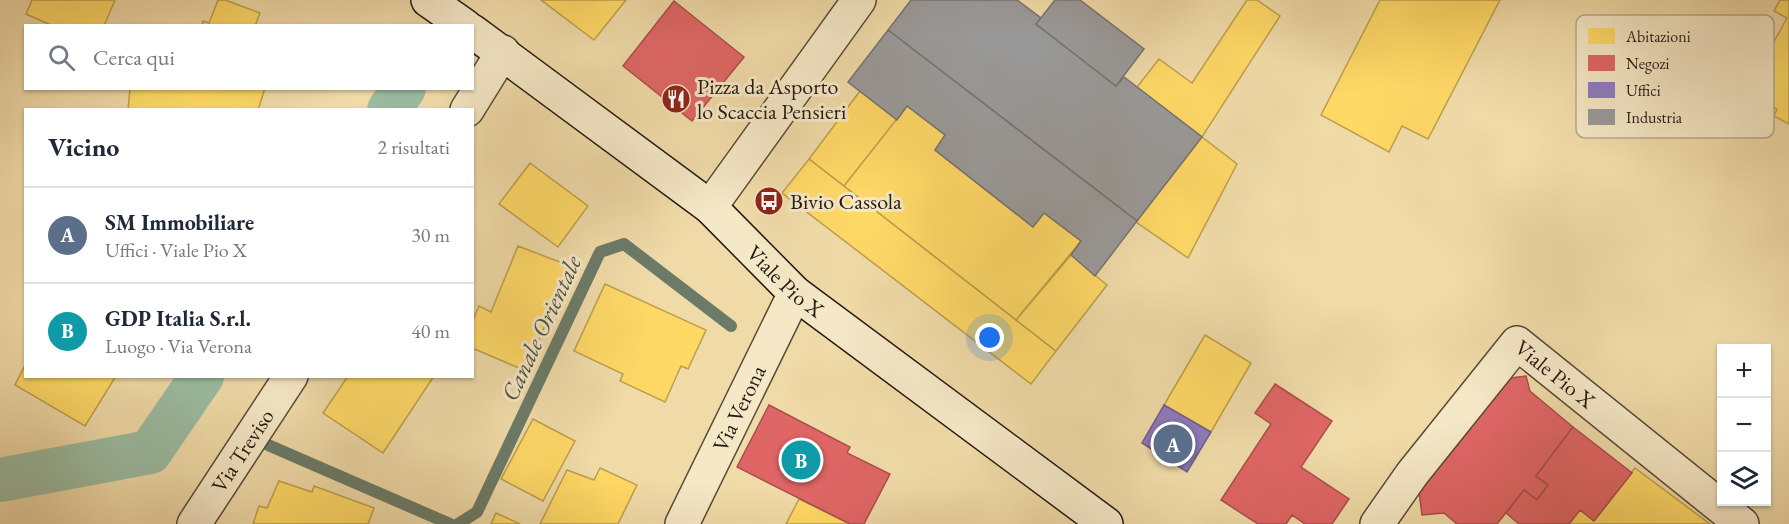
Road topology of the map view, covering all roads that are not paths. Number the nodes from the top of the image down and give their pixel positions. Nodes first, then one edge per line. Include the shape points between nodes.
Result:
1 (428, 0) edge
2 (858, 0) edge
3 (462, 24) edge
4 (474, 32) edge
5 (503, 52) junction
6 (468, 108) edge
7 (710, 207) junction
8 (795, 293) junction
9 (290, 378) edge
10 (1091, 519) edge
11 (194, 524) edge
12 (682, 524) edge
13 (1377, 524) edge
14 (1742, 524) edge

1 - 3 street
2 - 7 street
4 - 5 street, Viale Pio X
5 - 6 street
5 - 7 street, Viale Pio X
7 - 8 street, Viale Pio X
8 - 10 street, Viale Pio X
8 - 12 street, Via Verona
9 - 11 street, Via Treviso
13 - 14 street, Viale Pio X via 1516,343

